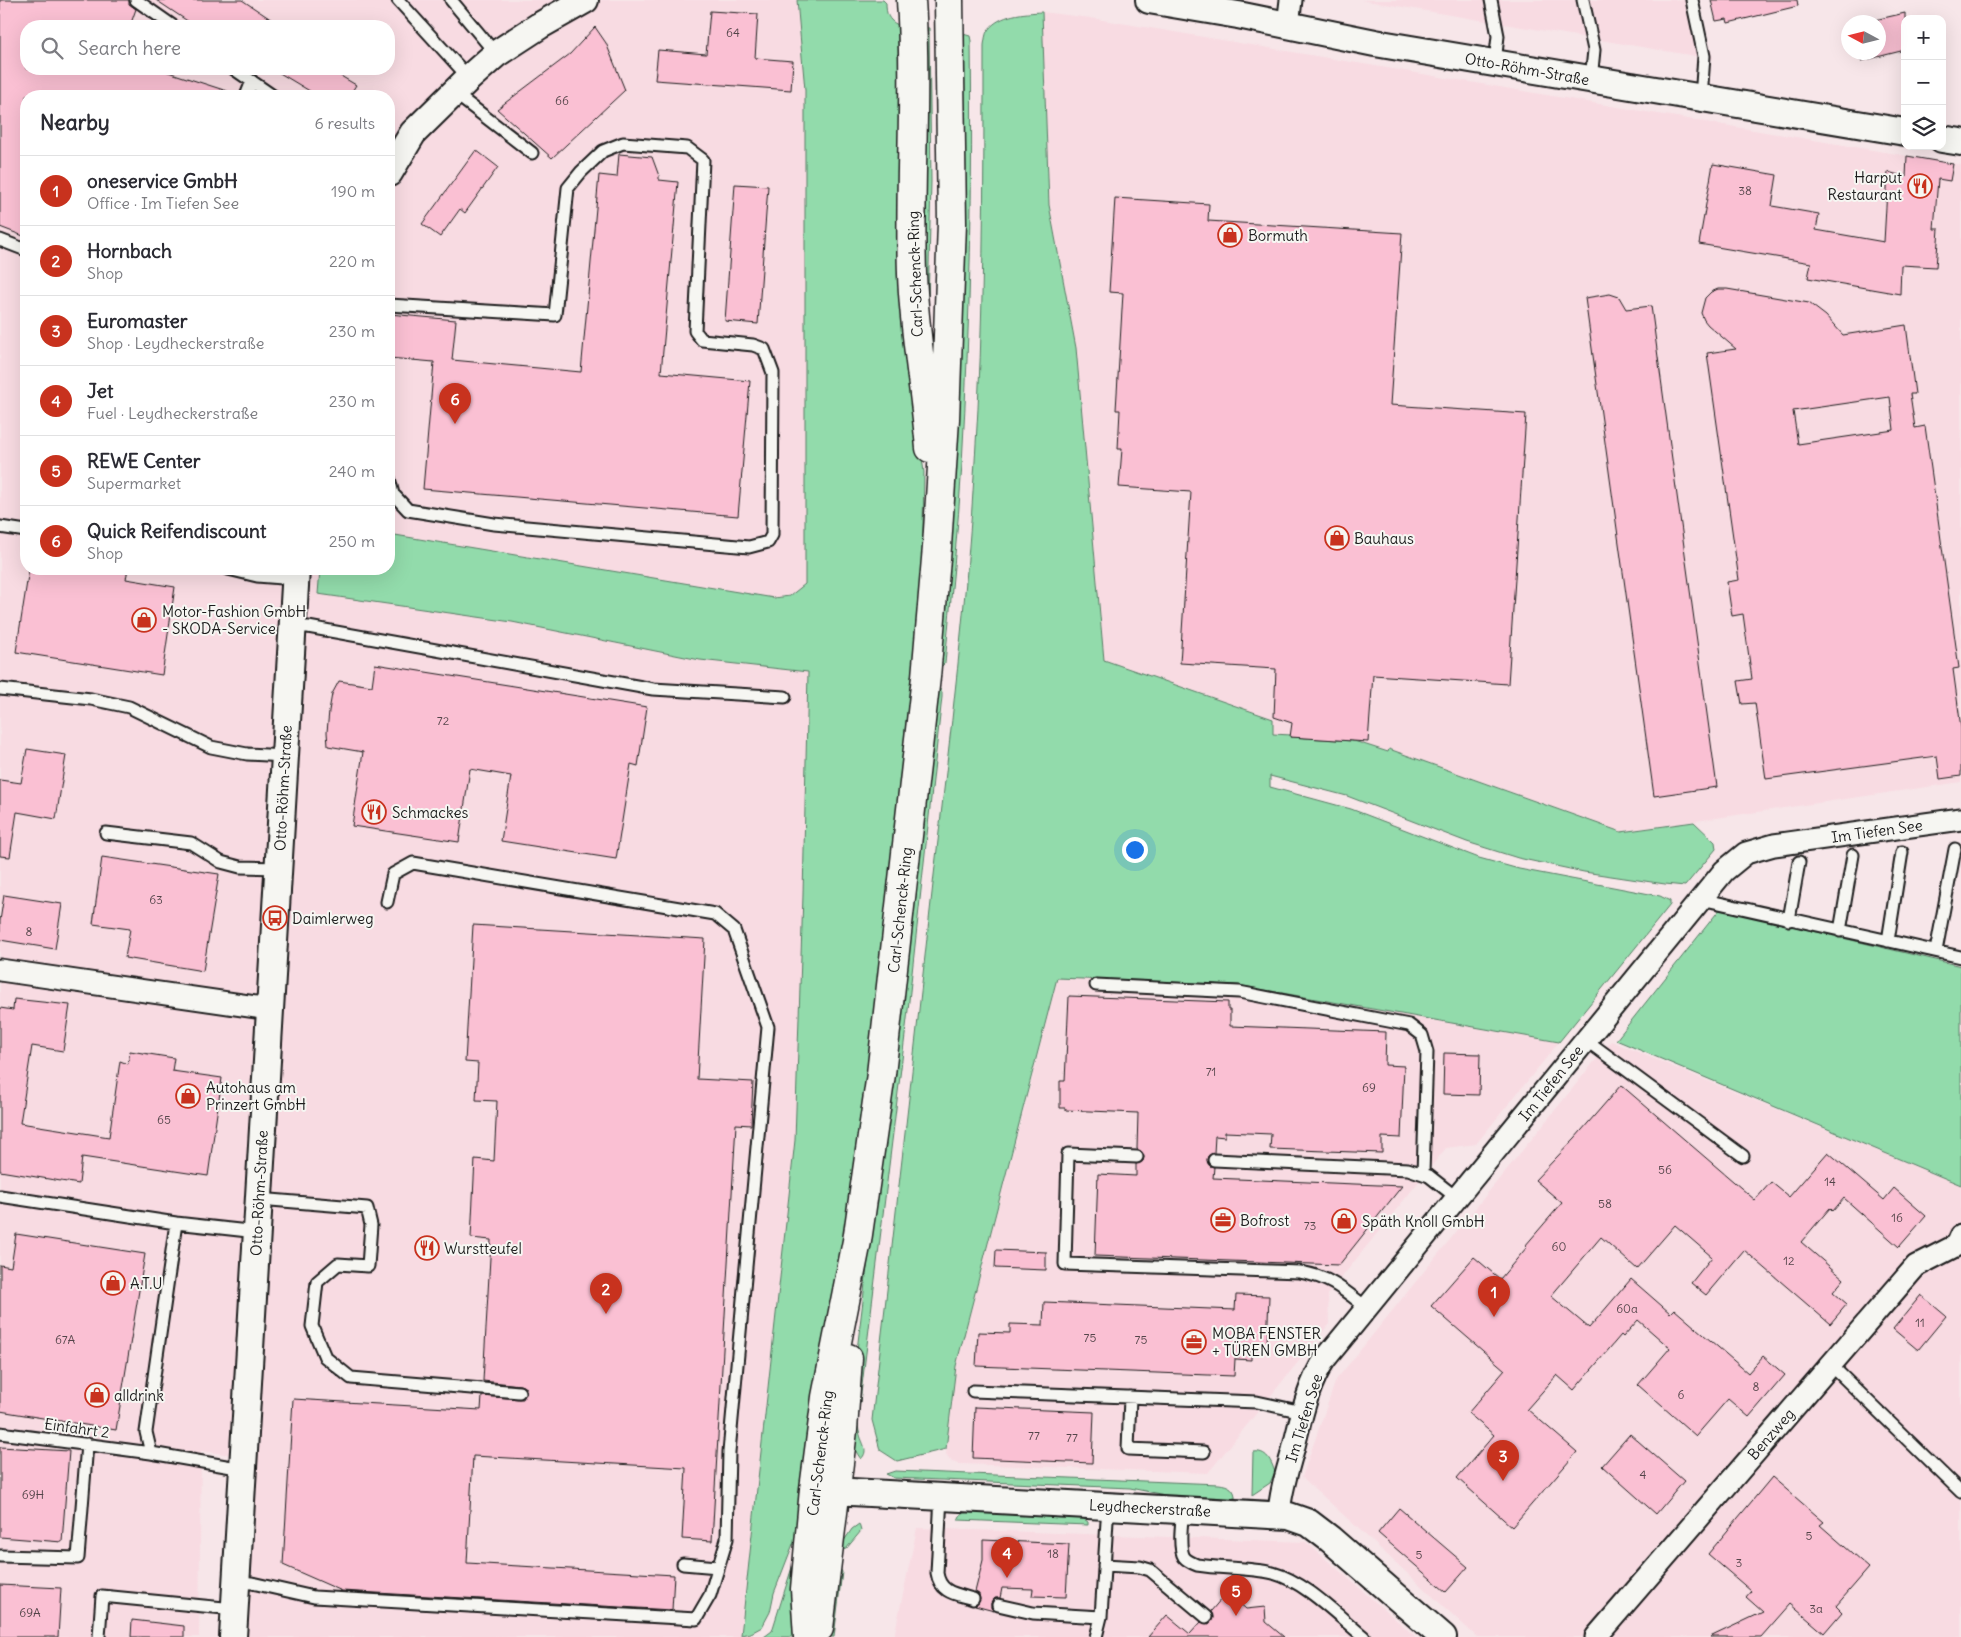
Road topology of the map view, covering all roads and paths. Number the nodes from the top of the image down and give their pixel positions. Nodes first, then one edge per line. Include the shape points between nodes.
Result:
1 (136, 0) edge
2 (398, 0) edge
3 (451, 0) edge
4 (585, 0) edge
5 (911, 0) edge
6 (949, 0) edge
7 (1149, 0) edge
8 (1491, 0) edge
9 (1583, 0) edge
10 (1692, 0) edge
11 (1289, 13) edge
12 (164, 20) edge
13 (496, 54) junction
14 (1495, 63) junction
15 (242, 75) edge
16 (1591, 80) junction
17 (252, 82) junction
18 (461, 85) junction
19 (249, 90) edge
20 (264, 90) edge
21 (1701, 98) junction
22 (1901, 131) edge
23 (1946, 140) edge
24 (1961, 142) edge
25 (532, 153) dead end
26 (395, 163) edge
27 (0, 240) edge
28 (20, 248) edge
29 (395, 305) edge
30 (395, 496) edge
31 (0, 527) edge
32 (20, 530) edge
33 (937, 547) junction
34 (253, 575) edge
35 (276, 575) edge
36 (296, 575) edge
37 (292, 627) junction
38 (0, 689) edge
39 (785, 697) dead end
40 (285, 756) junction
41 (1961, 819) edge
42 (106, 833) dead end
43 (1955, 849) dead end
44 (1902, 852) dead end
45 (1853, 855) dead end
46 (1799, 862) dead end
47 (278, 868) junction
48 (1700, 899) junction
49 (387, 902) dead end
50 (1789, 920) junction
51 (1840, 931) junction
52 (1888, 941) junction
53 (1936, 951) junction
54 (1961, 957) edge
55 (0, 970) edge
56 (1096, 985) dead end
57 (270, 1009) junction
58 (1586, 1040) junction
59 (1743, 1156) dead end
60 (1137, 1157) dead end
61 (1214, 1160) dead end
62 (1423, 1173) junction
63 (0, 1196) edge
64 (1457, 1198) junction
65 (258, 1200) junction
66 (176, 1222) junction
67 (257, 1232) junction
68 (1959, 1241) edge
69 (1367, 1308) junction
70 (1831, 1365) junction
71 (973, 1391) dead end
72 (519, 1392) dead end
73 (1130, 1397) junction
74 (1303, 1412) junction
75 (0, 1433) edge
76 (87, 1444) junction
77 (1204, 1452) dead end
78 (150, 1454) junction
79 (243, 1469) junction
80 (825, 1490) junction
81 (1961, 1492) edge
82 (941, 1496) junction
83 (1108, 1505) junction
84 (1183, 1509) junction
85 (1279, 1515) junction
86 (0, 1556) edge
87 (684, 1564) dead end
88 (1104, 1564) junction
89 (718, 1567) junction
90 (236, 1582) junction
91 (973, 1599) dead end
92 (998, 1606) dead end
93 (234, 1609) junction
94 (1101, 1617) junction
95 (1206, 1617) dead end
96 (99, 1637) edge
97 (233, 1637) edge
98 (808, 1637) edge
99 (816, 1637) edge
100 (1096, 1637) edge
101 (1364, 1637) edge
102 (1443, 1637) edge
103 (1596, 1637) edge

1 - 12 lane
2 - 18 lane
3 - 13 lane
4 - 13 street
5 - 33 main road, Carl-Schenck-Ring via 914,316 928,427
6 - 33 main road, Carl-Schenck-Ring via 952,223
7 - 11 street, Otto-Röhm-Straße
8 - 14 lane via 1498,36
9 - 16 lane via 1594,50
10 - 21 lane via 1704,56
11 - 14 street, Otto-Röhm-Straße via 1344,37
13 - 18 street
14 - 16 street, Otto-Röhm-Straße
15 - 17 lane
16 - 21 street, Otto-Röhm-Straße
17 - 19 lane
17 - 20 lane
18 - 25 lane
18 - 26 street via 414,133
21 - 22 street, Otto-Röhm-Straße
23 - 24 street
27 - 28 lane
29 - 30 lane via 555,315 568,188 603,151 623,143 686,148 703,160 695,331 702,340 764,349 773,373 772,535 768,542 749,547 494,524 408,510
31 - 32 lane
33 - 80 main road, Carl-Schenck-Ring via 926,677 881,1074 852,1271 846,1399
34 - 35 lane
36 - 37 street, Otto-Röhm-Straße
37 - 39 lane via 308,627 654,688
37 - 40 street, Otto-Röhm-Straße
38 - 40 lane via 91,699 129,707 211,747 247,754
40 - 47 street, Otto-Röhm-Straße
41 - 48 street, Im Tiefen See via 1754,850 1731,863
42 - 47 lane via 191,843 221,862 240,867
43 - 53 lane
44 - 52 lane
45 - 51 lane
46 - 50 lane
47 - 57 street, Otto-Röhm-Straße
48 - 50 lane
48 - 58 street, Im Tiefen See
49 - 89 lane via 393,874 413,863 715,914 734,930 768,1027 729,1452 727,1539
50 - 51 lane
51 - 52 lane
52 - 53 lane
53 - 54 lane
55 - 57 street
56 - 62 lane via 1239,992 1409,1025 1422,1035 1427,1052
57 - 65 street, Otto-Röhm-Straße
58 - 59 lane
58 - 64 street, Im Tiefen See
60 - 69 lane via 1068,1154 1065,1264 1300,1272 1326,1278
61 - 62 lane via 1399,1168
62 - 64 lane
63 - 66 lane
64 - 69 street, Im Tiefen See
65 - 67 street, Otto-Röhm-Straße
65 - 72 lane via 367,1208 371,1225 368,1266 338,1264 317,1282 312,1326 325,1357 351,1378
66 - 67 lane
66 - 78 lane via 146,1432
67 - 79 street, Otto-Röhm-Straße
68 - 70 street, Benzweg via 1916,1266
69 - 74 street, Im Tiefen See via 1320,1366
70 - 81 lane
70 - 103 street, Benzweg
71 - 73 lane
73 - 74 lane via 1257,1402
73 - 77 lane via 1128,1449
74 - 85 street, Im Tiefen See via 1281,1494
75 - 76 lane, Einfahrt 2
76 - 78 lane, Einfahrt 2
76 - 86 lane via 78,1558
78 - 79 lane, Einfahrt 2
79 - 90 street, Otto-Röhm-Straße
80 - 82 street, Leydheckerstraße
80 - 98 main road, Carl-Schenck-Ring via 805,1589
80 - 99 main road, Carl-Schenck-Ring via 822,1609
82 - 83 street, Leydheckerstraße
82 - 91 lane via 938,1581 946,1590
83 - 84 street, Leydheckerstraße
83 - 88 lane
84 - 85 street, Leydheckerstraße
84 - 101 lane via 1181,1547 1187,1560 1197,1565 1262,1571 1284,1577
85 - 102 street, Leydheckerstraße via 1303,1521 1330,1539
87 - 89 lane
88 - 94 lane
88 - 95 lane via 1150,1570
89 - 90 lane via 710,1595 696,1619 314,1596
90 - 93 street, Otto-Röhm-Straße
92 - 94 lane
93 - 96 lane via 102,1596
93 - 97 street, Otto-Röhm-Straße
94 - 100 lane

